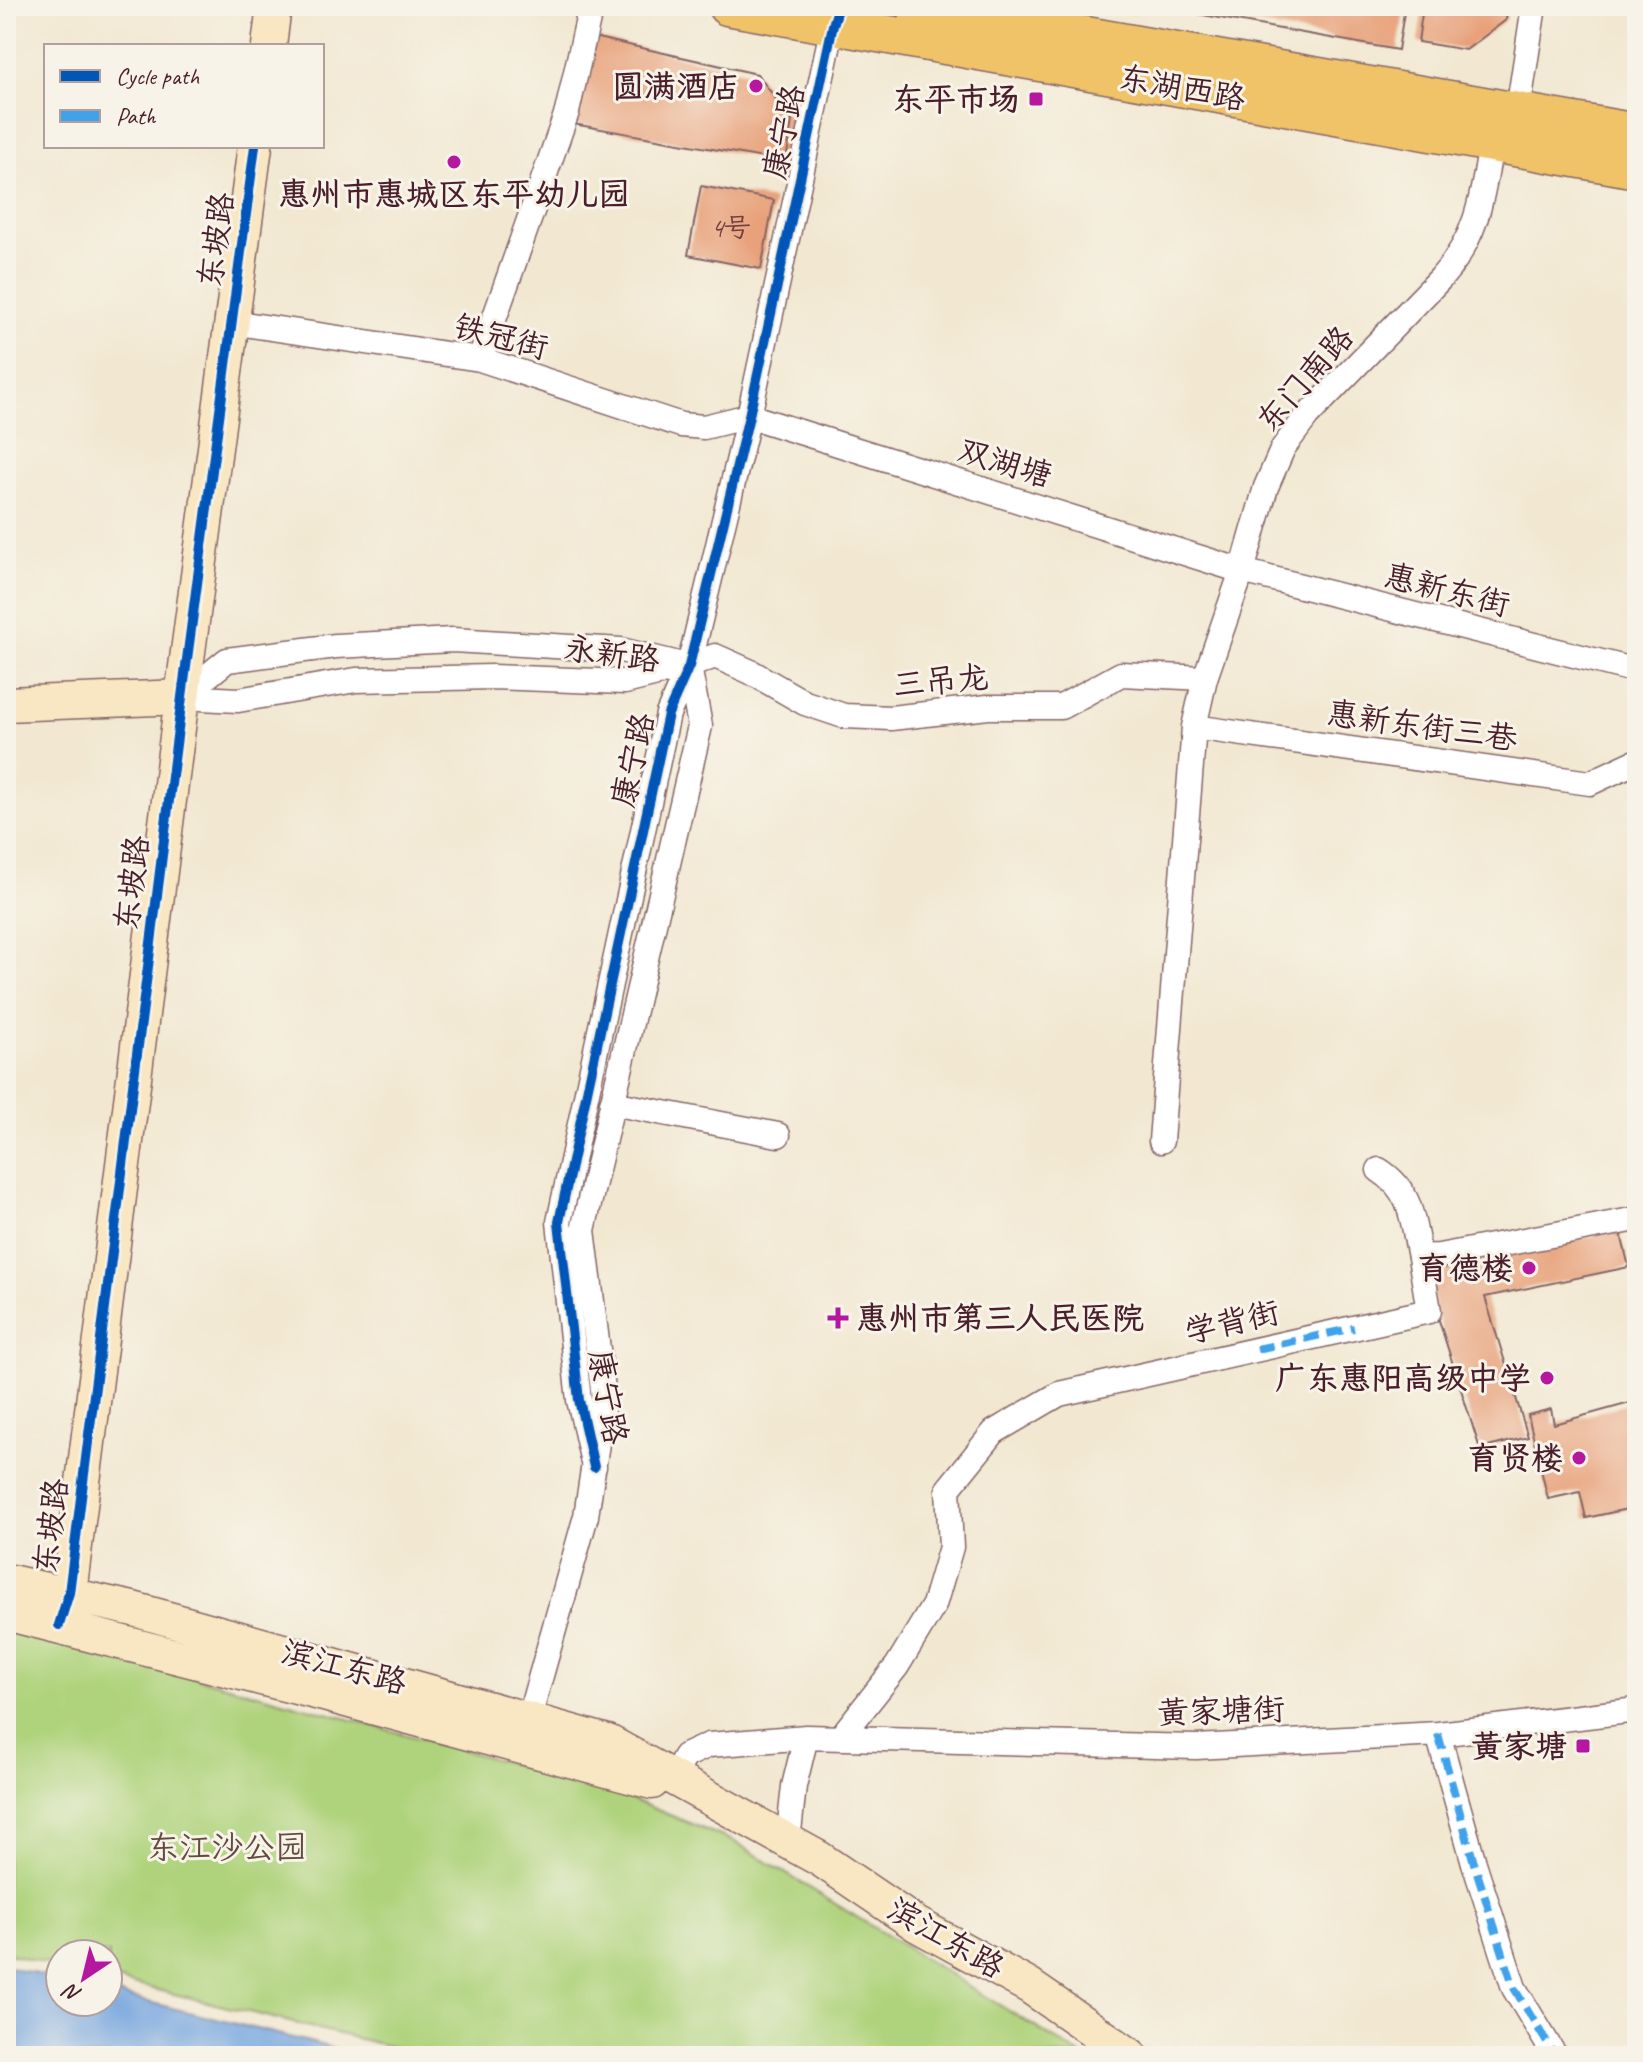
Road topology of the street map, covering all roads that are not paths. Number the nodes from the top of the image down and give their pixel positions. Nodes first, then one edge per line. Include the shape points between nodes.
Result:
1 (274, 6) edge
2 (591, 6) edge
3 (727, 6) edge
4 (916, 6) edge
5 (1534, 6) edge
6 (836, 16) edge
7 (269, 44) edge
8 (1518, 111) junction
9 (1637, 133) edge
10 (1491, 144) junction
11 (255, 148) edge
12 (1637, 169) edge
13 (231, 322) junction
14 (480, 359) junction
15 (749, 416) junction
16 (1242, 571) junction
17 (689, 666) junction
18 (1637, 671) edge
19 (1205, 678) junction
20 (182, 697) junction
21 (6, 704) edge
22 (1194, 727) junction
23 (1637, 761) edge
24 (612, 1103) junction
25 (778, 1135) dead end
26 (1161, 1141) dead end
27 (1379, 1170) dead end
28 (1637, 1219) edge
29 (1420, 1257) junction
30 (594, 1467) junction
31 (6, 1581) edge
32 (64, 1609) junction
33 (6, 1613) edge
34 (1637, 1710) edge
35 (529, 1718) junction
36 (1438, 1734) junction
37 (806, 1737) junction
38 (840, 1738) junction
39 (673, 1778) junction
40 (788, 1841) junction
41 (1131, 2056) edge
42 (1555, 2056) edge

1 - 7 main road
2 - 14 street via 567,112
3 - 6 main road, 东湖西路
4 - 8 main road, 东湖西路
5 - 8 street
6 - 10 main road, 东湖西路
6 - 15 street, 康宁路
8 - 9 main road, 东湖西路
10 - 12 main road, 东湖西路
10 - 16 street, 东门南路 via 1478,214 1466,246 1290,437 1266,487
11 - 13 main road, 东坡路
13 - 14 street, 铁冠街
13 - 20 main road, 东坡路
14 - 15 street, 铁冠街 via 681,425 704,427
15 - 16 street, 双湖塘
15 - 17 street, 康宁路
16 - 18 street, 惠新东街
16 - 19 street, 东门南路
17 - 19 street, 三吊龙 via 715,656 805,703 844,716 891,718 988,707 1061,707 1121,674
17 - 20 street, 永新路 via 625,682 492,677 356,680 238,700
17 - 20 street, 永新路 via 621,650 469,641 336,646 227,660
17 - 24 street, 康宁路 via 700,726
17 - 30 street, 康宁路 via 668,714 559,1222 579,1400
19 - 22 street, 东门南路
20 - 21 main road, 永新路
20 - 32 main road, 东坡路
22 - 23 street, 惠新东街三巷 via 1590,783
22 - 26 street, 东门南路
24 - 25 street
24 - 30 street, 康宁路 via 583,1230 604,1397
27 - 29 street via 1408,1199
28 - 29 street
29 - 38 street, 学背街 via 1429,1311 1059,1394 994,1432 948,1489 951,1547 934,1605 897,1666
30 - 35 street, 康宁路 via 586,1516
31 - 32 main road, 滨江东路
32 - 33 main road, 滨江东路
32 - 35 main road, 滨江东路
32 - 39 main road, 滨江东路 via 650,1782
34 - 36 street, 黄家塘街
35 - 39 main road, 滨江东路 via 608,1742
36 - 38 street, 黄家塘街 via 1196,1747
36 - 42 street via 1514,1988
37 - 38 street, 黄家塘街
37 - 39 street, 黄家塘街 via 709,1745 685,1756
37 - 40 street
39 - 40 main road, 滨江东路
40 - 41 main road, 滨江东路 via 916,1924 1029,1986

